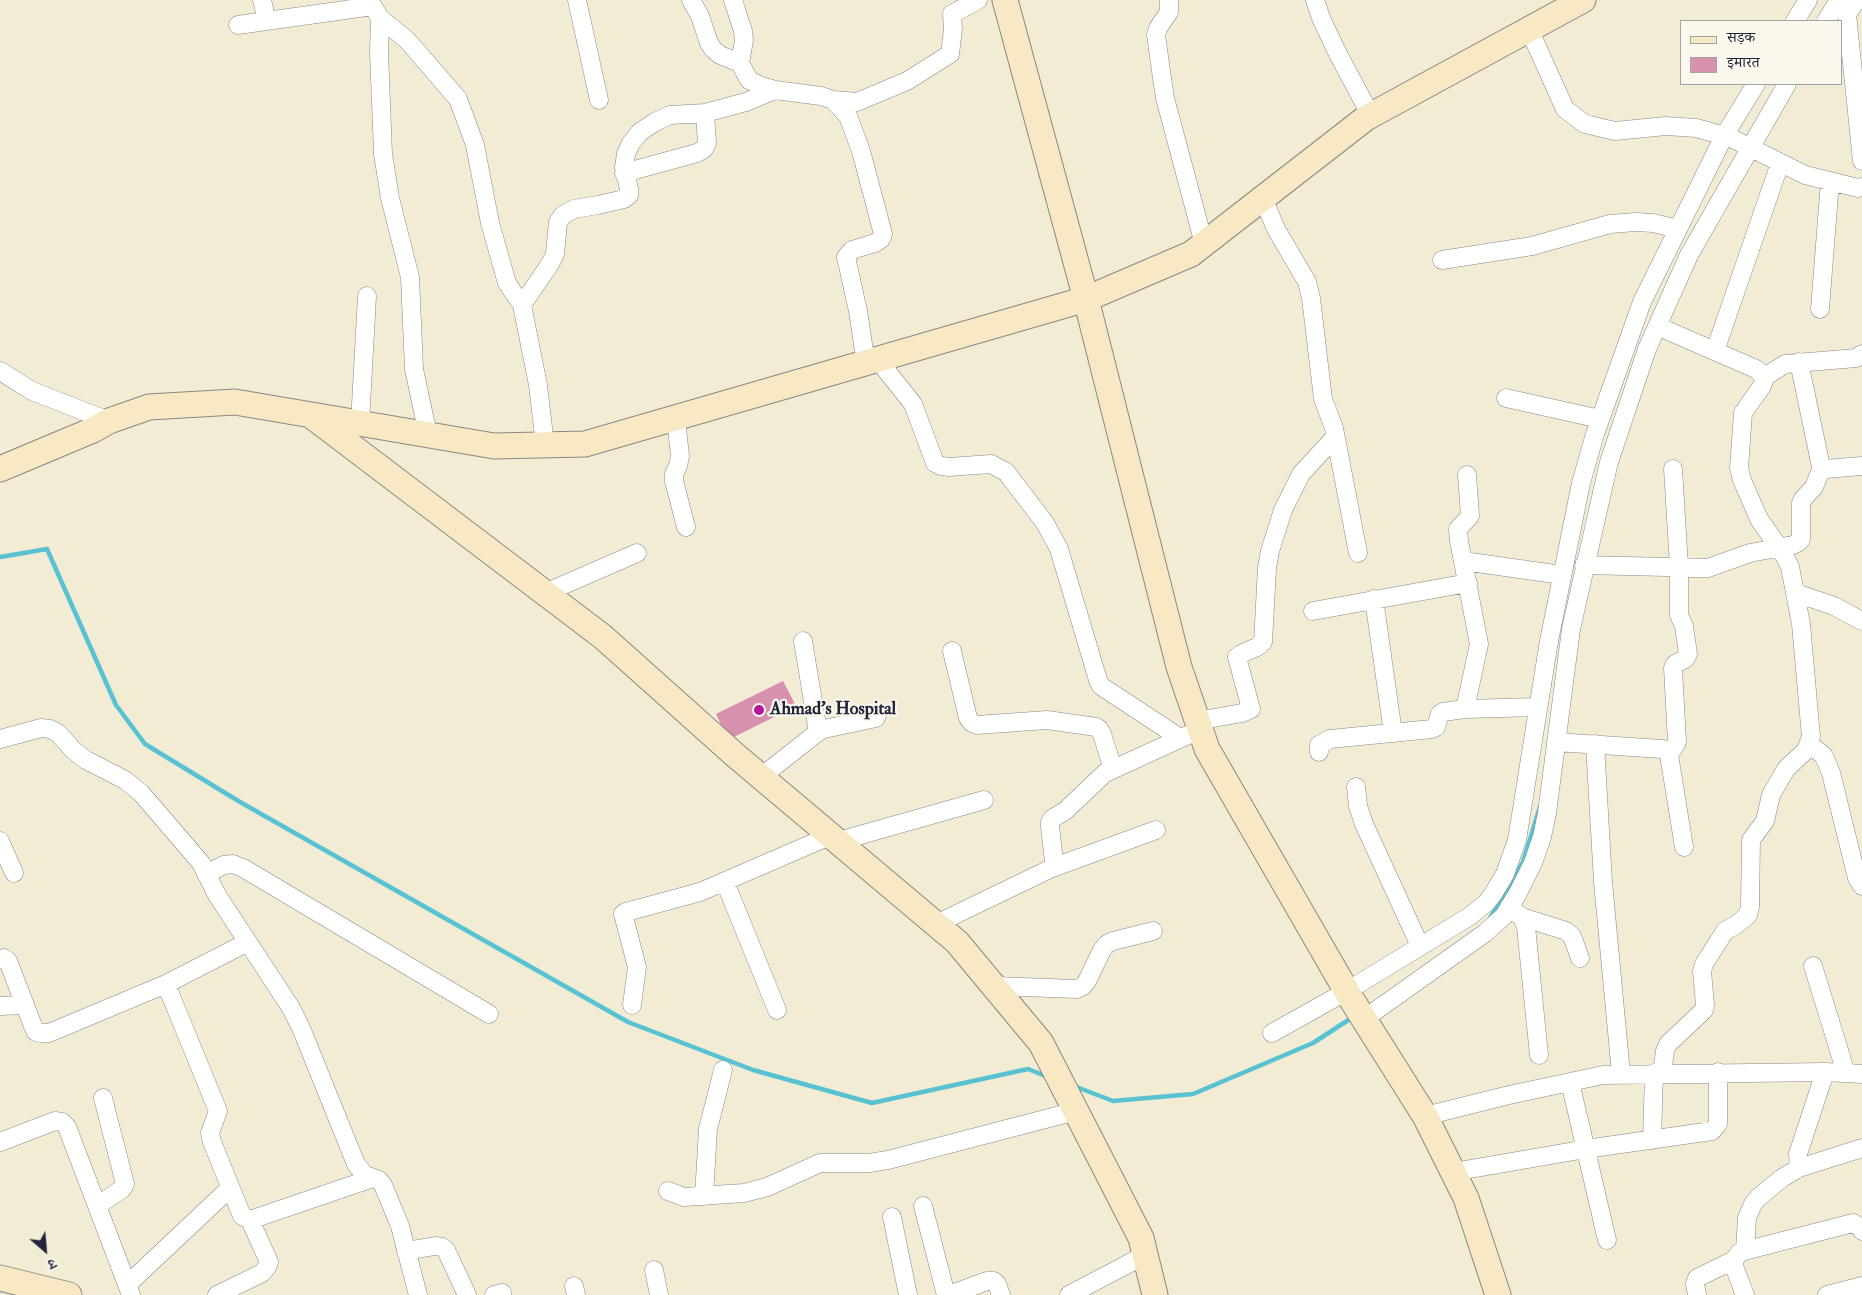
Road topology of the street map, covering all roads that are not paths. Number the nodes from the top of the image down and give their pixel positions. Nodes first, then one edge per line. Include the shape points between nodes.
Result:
1 (262, 0) edge
2 (577, 0) edge
3 (691, 0) edge
4 (733, 0) edge
5 (978, 0) edge
6 (1004, 0) edge
7 (1169, 0) edge
8 (1315, 0) edge
9 (1808, 0) edge
10 (1839, 0) edge
11 (1857, 0) edge
12 (1570, 3) edge
13 (374, 8) edge
14 (1795, 20) edge
15 (1827, 20) edge
16 (266, 21) junction
17 (238, 25) dead end
18 (1529, 29) junction
19 (740, 63) junction
20 (1755, 85) edge
21 (1786, 85) edge
22 (776, 90) junction
23 (599, 100) dead end
24 (832, 100) junction
25 (706, 112) junction
26 (1371, 116) junction
27 (1727, 136) junction
28 (1748, 148) junction
29 (1862, 161) edge
30 (1780, 163) junction
31 (624, 172) junction
32 (1830, 181) junction
33 (1862, 187) edge
34 (1263, 198) junction
35 (1678, 229) junction
36 (1204, 244) junction
37 (1442, 260) dead end
38 (367, 296) dead end
39 (1086, 299) junction
40 (522, 305) junction
41 (1820, 309) dead end
42 (1657, 326) junction
43 (1715, 351) junction
44 (1862, 354) edge
45 (872, 362) junction
46 (1798, 362) junction
47 (0, 371) edge
48 (1763, 378) junction
49 (1506, 398) dead end
50 (309, 414) junction
51 (676, 419) junction
52 (1600, 419) junction
53 (109, 421) junction
54 (360, 423) junction
55 (428, 435) junction
56 (1336, 436) junction
57 (545, 445) junction
58 (1822, 466) junction
59 (1862, 466) edge
60 (0, 469) edge
61 (1673, 469) dead end
62 (1467, 475) dead end
63 (686, 527) dead end
64 (1779, 547) junction
65 (637, 553) dead end
66 (1358, 553) dead end
67 (1463, 561) junction
68 (1584, 566) junction
69 (1679, 566) junction
70 (1562, 575) junction
71 (1468, 584) junction
72 (545, 593) junction
73 (1796, 593) junction
74 (1374, 599) junction
75 (1313, 611) dead end
76 (1862, 621) edge
77 (803, 641) dead end
78 (952, 651) dead end
79 (1538, 707) junction
80 (1466, 709) junction
81 (876, 718) dead end
82 (1193, 730) junction
83 (818, 732) junction
84 (1393, 733) junction
85 (0, 739) edge
86 (1556, 742) junction
87 (1595, 744) junction
88 (1809, 744) junction
89 (1319, 752) dead end
90 (1669, 755) junction
91 (1113, 769) junction
92 (762, 777) junction
93 (1356, 787) dead end
94 (984, 800) dead end
95 (1156, 830) dead end
96 (836, 838) junction
97 (0, 841) edge
98 (1684, 846) dead end
99 (1052, 868) junction
100 (14, 873) dead end
101 (206, 874) junction
102 (726, 882) junction
103 (1862, 886) edge
104 (1516, 912) junction
105 (936, 924) junction
106 (1153, 931) dead end
107 (248, 942) junction
108 (1420, 946) junction
109 (1580, 958) dead end
110 (0, 959) edge
111 (1813, 966) dead end
112 (166, 984) junction
113 (994, 986) junction
114 (24, 1004) junction
115 (632, 1005) dead end
116 (1355, 1005) junction
117 (0, 1006) edge
118 (777, 1010) dead end
119 (489, 1014) dead end
120 (1272, 1033) dead end
121 (1538, 1054) dead end
122 (723, 1070) dead end
123 (1718, 1072) junction
124 (1825, 1072) junction
125 (1658, 1073) junction
126 (1854, 1073) edge
127 (1621, 1074) junction
128 (1570, 1082) junction
129 (103, 1098) dead end
130 (1073, 1106) junction
131 (1426, 1116) junction
132 (1652, 1140) junction
133 (0, 1142) edge
134 (1862, 1148) edge
135 (1586, 1149) junction
136 (1799, 1168) junction
137 (1453, 1172) junction
138 (373, 1178) junction
139 (230, 1188) junction
140 (668, 1191) dead end
141 (704, 1196) junction
142 (97, 1206) junction
143 (924, 1206) dead end
144 (892, 1217) dead end
145 (250, 1220) junction
146 (1862, 1231) edge
147 (1607, 1240) dead end
148 (406, 1251) junction
149 (1145, 1255) junction
150 (1740, 1255) junction
151 (654, 1270) dead end
152 (0, 1278) edge
153 (1862, 1286) edge
154 (26, 1289) edge
155 (129, 1290) edge
156 (69, 1295) edge
157 (217, 1295) edge
158 (418, 1295) edge
159 (467, 1295) edge
160 (658, 1295) edge
161 (908, 1295) edge
162 (948, 1295) edge
163 (1001, 1295) edge
164 (1069, 1295) edge
165 (1156, 1295) edge
166 (1498, 1295) edge
167 (1696, 1295) edge
168 (1745, 1295) edge
169 (1828, 1295) edge

1 - 16 street
2 - 23 street
3 - 19 street via 713,49
4 - 19 street via 744,40
5 - 24 street via 952,14 950,54 907,82 856,102
6 - 39 street
7 - 36 street via 1167,17 1156,35 1162,78
8 - 26 street
9 - 14 street
10 - 15 street
11 - 29 street via 1847,14
12 - 18 street
13 - 16 street
13 - 40 street via 407,40 458,99 474,145 490,223 507,283
13 - 55 street via 383,154 390,198 410,277 414,369
16 - 17 street
18 - 26 street
18 - 27 street via 1566,109 1585,124 1615,131 1666,126 1696,128
19 - 22 street via 749,80
20 - 27 street
21 - 28 street
22 - 24 street
22 - 25 street
24 - 45 street via 848,116 883,228 881,239 852,250 846,257
25 - 31 street via 670,115 640,132 626,154
25 - 31 street via 707,143 704,149
26 - 34 street
27 - 28 street
27 - 35 street
28 - 30 street
28 - 42 street via 1689,255
30 - 32 street via 1805,175
30 - 43 street
31 - 40 street via 629,189 624,199 574,209 563,215 558,222 555,254
32 - 33 street
32 - 41 street
34 - 36 street
34 - 56 street via 1276,229 1307,282 1323,399
35 - 37 street via 1653,223 1610,224 1532,246
35 - 52 street via 1642,302
36 - 39 street via 1191,254
38 - 54 street
39 - 45 street
39 - 82 street
40 - 57 street via 538,385
42 - 43 street
42 - 68 street via 1606,471
43 - 48 street via 1756,368
44 - 46 street via 1856,358
45 - 51 street
45 - 82 street via 913,404 935,462 949,467 992,464 1006,472 1045,522 1059,549 1101,686
46 - 48 street via 1779,366
46 - 58 street
47 - 53 street via 32,391
48 - 64 street via 1762,386 1744,413 1739,468 1757,515
49 - 52 street
50 - 53 street via 235,402 149,406
50 - 54 street
50 - 72 street
51 - 57 street via 585,444
51 - 63 street via 680,456 674,481
52 - 70 street via 1581,483
53 - 60 street
54 - 55 street
55 - 57 street via 494,446
56 - 66 street
56 - 82 street via 1301,474 1283,510 1267,568 1263,642 1237,657 1251,709
58 - 59 street via 1825,469
58 - 64 street via 1814,488 1801,503 1801,539 1793,545
61 - 69 street
62 - 67 street via 1470,516 1458,529
64 - 69 street via 1708,568
64 - 73 street via 1790,567
65 - 72 street
67 - 70 street
67 - 71 street
68 - 69 street
68 - 86 street via 1571,629
69 - 90 street via 1679,615 1688,654 1673,668 1677,742
70 - 79 street
71 - 74 street
71 - 80 street via 1479,644
72 - 92 street via 603,637
73 - 76 street via 1834,606
73 - 88 street via 1802,624
74 - 75 street
74 - 84 street
77 - 83 street
78 - 91 street via 968,718 972,723 1047,720 1096,727 1102,734
79 - 80 street
79 - 108 street via 1516,840 1505,874 1486,904
80 - 84 street via 1443,712 1432,729
81 - 83 street
82 - 91 street
82 - 116 street
83 - 92 street
84 - 89 street via 1330,739 1319,745
85 - 101 street via 41,728 58,733 86,760 125,780 140,792 194,853
86 - 87 street
86 - 104 street via 1542,837
87 - 90 street via 1662,749
87 - 127 street via 1603,882
88 - 103 street via 1824,756 1832,773 1857,878
88 - 125 street via 1786,770 1772,795 1765,822 1751,840 1748,915 1725,931 1704,964 1704,1010 1668,1044
90 - 98 street
91 - 99 street via 1098,778 1050,822
92 - 96 street
93 - 108 street via 1364,824
94 - 96 street
95 - 99 street
96 - 102 street
96 - 105 street
97 - 100 street
99 - 105 street
101 - 107 street
101 - 119 street via 224,865 243,868
102 - 115 street via 622,914 637,967
102 - 118 street
104 - 109 street via 1566,931 1572,936
104 - 116 street via 1504,916 1485,933
104 - 121 street via 1526,927
105 - 113 street via 957,942
106 - 113 street via 1107,944 1087,981 1077,989
107 - 112 street
107 - 138 street via 301,1028 360,1172
108 - 116 street
110 - 114 street via 8,962
111 - 126 street
112 - 114 street via 49,1032 36,1032
112 - 139 street via 218,1111 210,1133
113 - 130 street via 1041,1043
114 - 117 street
116 - 120 street
116 - 131 street
122 - 141 street via 708,1129
123 - 124 street
123 - 125 street
123 - 132 street via 1718,1124 1715,1129
124 - 126 street
124 - 136 street via 1798,1154
125 - 127 street
125 - 132 street
127 - 128 street
128 - 131 street
128 - 135 street
129 - 142 street via 125,1184
130 - 141 street via 888,1160 820,1163 754,1192
130 - 149 street via 1141,1238
131 - 137 street
132 - 135 street
133 - 142 street via 55,1120 62,1122 67,1127
134 - 136 street
135 - 137 street
135 - 147 street
136 - 150 street via 1782,1178 1753,1204
137 - 166 street via 1466,1198
138 - 145 street
138 - 148 street via 383,1185 400,1226
139 - 145 street via 242,1216
139 - 155 street
140 - 141 street via 684,1197
142 - 155 street
143 - 162 street
144 - 161 street
145 - 157 street via 269,1262 267,1267 262,1273
146 - 150 street via 1853,1223
148 - 158 street
148 - 159 street via 442,1247
149 - 164 street
149 - 165 street
150 - 167 street via 1697,1278
150 - 168 street via 1734,1266
151 - 160 street
152 - 154 street
153 - 169 street
154 - 156 street
162 - 163 street via 987,1281 994,1281

